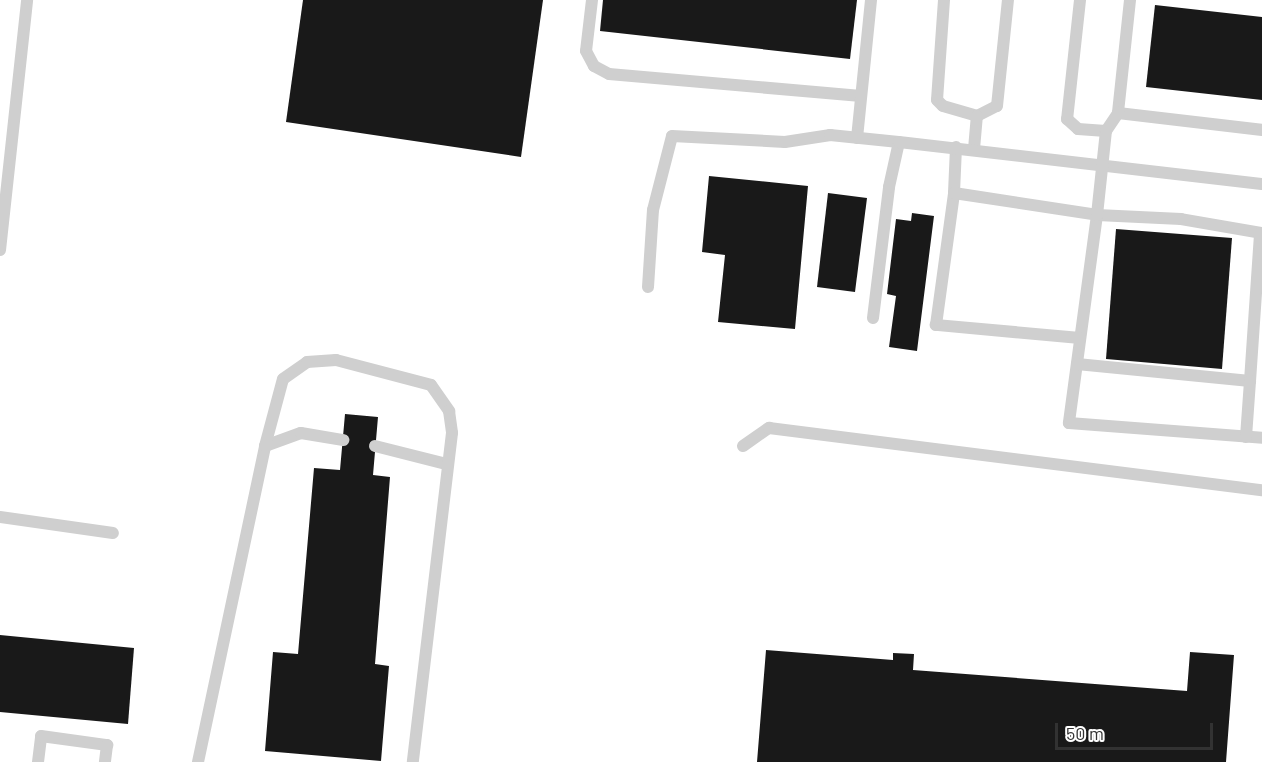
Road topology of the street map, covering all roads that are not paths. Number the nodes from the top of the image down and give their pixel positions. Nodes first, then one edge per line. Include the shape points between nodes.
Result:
1 (27, 0) edge
2 (592, 0) edge
3 (871, 0) edge
4 (944, 0) edge
5 (1008, 0) edge
6 (1080, 0) edge
7 (1130, 0) edge
8 (861, 96) junction
9 (1118, 113) junction
10 (977, 116) junction
11 (1262, 130) edge
12 (1106, 131) junction
13 (857, 138) junction
14 (899, 142) junction
15 (956, 147) junction
16 (974, 149) junction
17 (1103, 166) junction
18 (1262, 184) edge
19 (954, 194) junction
20 (1097, 215) junction
21 (1261, 233) edge
22 (0, 250) edge
23 (648, 287) dead end
24 (873, 318) dead end
25 (1080, 338) junction
26 (1077, 364) junction
27 (1250, 381) junction
28 (1246, 437) junction
29 (1262, 438) edge
30 (343, 440) dead end
31 (265, 446) junction
32 (375, 446) dead end
33 (743, 446) dead end
34 (446, 464) junction
35 (1262, 490) edge
36 (0, 517) edge
37 (113, 533) dead end
38 (38, 762) edge
39 (105, 762) edge
40 (198, 762) edge
41 (413, 762) edge

1 - 22 lane
2 - 8 lane via 586,51 594,66 609,74
3 - 8 lane
4 - 10 lane via 937,100
5 - 10 lane via 997,106
6 - 12 lane via 1067,119 1078,129
7 - 9 lane
8 - 13 lane
9 - 11 lane
9 - 12 lane
10 - 16 lane
12 - 17 lane
13 - 14 lane
13 - 23 lane via 830,135 785,142 672,136 653,210
14 - 15 lane
14 - 24 lane via 889,187
15 - 16 lane
15 - 19 lane
16 - 17 lane
17 - 18 lane
17 - 20 lane
19 - 20 lane
19 - 25 lane via 936,325
20 - 21 lane via 1182,219
20 - 25 lane
21 - 27 lane
25 - 26 lane
26 - 27 lane
26 - 28 lane via 1069,423
27 - 28 lane
28 - 29 lane
30 - 31 lane via 301,433
31 - 34 lane via 283,379 307,362 336,360 431,385 449,411 452,433
31 - 40 lane
32 - 34 lane
33 - 35 lane via 769,428
34 - 41 lane
36 - 37 lane
38 - 39 lane via 41,736 107,745

